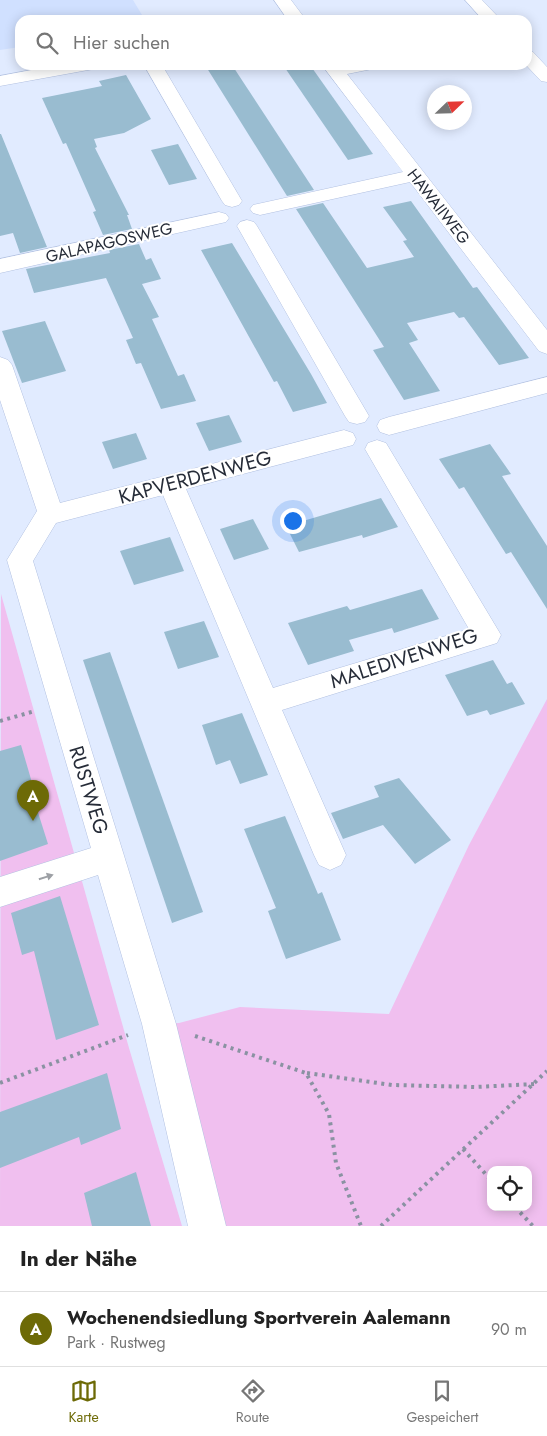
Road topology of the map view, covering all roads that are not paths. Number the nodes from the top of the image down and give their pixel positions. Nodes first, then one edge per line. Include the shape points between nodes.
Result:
1 (282, 0) edge
2 (473, 0) edge
3 (293, 15) edge
4 (487, 15) edge
5 (532, 61) edge
6 (60, 70) edge
7 (156, 70) edge
8 (335, 70) edge
9 (547, 77) edge
10 (0, 81) edge
11 (415, 175) junction
12 (232, 201) junction
13 (254, 217) junction
14 (218, 218) junction
15 (0, 266) edge
16 (547, 311) edge
17 (524, 316) junction
18 (547, 346) edge
19 (0, 365) edge
20 (547, 385) edge
21 (357, 416) junction
22 (344, 438) junction
23 (383, 438) junction
24 (171, 484) junction
25 (47, 516) junction
26 (265, 703) junction
27 (330, 855) dead end
28 (109, 857) junction
29 (0, 892) edge
30 (207, 1226) edge

1 - 3 street
2 - 4 street
5 - 9 street
6 - 10 street
7 - 12 street
8 - 11 street, HAWAIIWEG
11 - 13 street
11 - 17 street, HAWAIIWEG
12 - 13 street via 249,201
12 - 14 street via 220,208
13 - 14 street via 230,225
13 - 21 street
14 - 15 street, GALAPAGOSWEG
16 - 17 street
17 - 18 street, HAWAIIWEG
19 - 25 street via 50,511
20 - 23 street
21 - 22 street via 344,425
21 - 23 street via 384,421
22 - 23 street via 357,449
22 - 24 street, KAPVERDENWEG
23 - 26 street, MALEDIVENWEG via 487,635
24 - 25 street, KAPVERDENWEG
24 - 26 street
25 - 28 street, RUSTWEG via 20,560
26 - 27 street
29 -> 28 street
28 - 30 street, RUSTWEG via 159,1024

